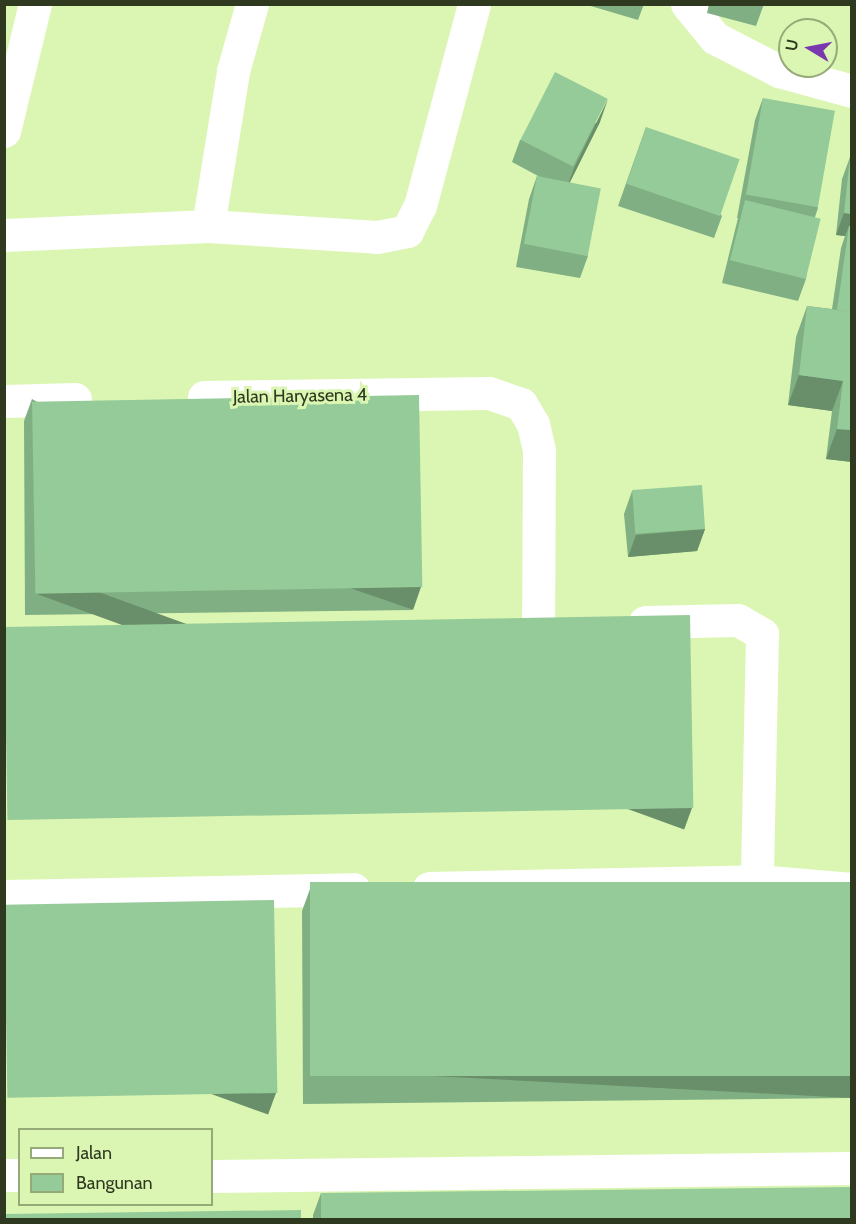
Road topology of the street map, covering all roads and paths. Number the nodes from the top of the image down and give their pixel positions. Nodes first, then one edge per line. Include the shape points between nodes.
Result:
1 (35, 4) edge
2 (252, 4) edge
3 (474, 4) edge
4 (687, 4) edge
5 (852, 91) edge
6 (4, 130) edge
7 (208, 226) junction
8 (4, 235) edge
9 (170, 398) edge
10 (111, 399) edge
11 (4, 401) edge
12 (609, 622) edge
13 (503, 623) edge
14 (538, 623) junction
15 (574, 623) edge
16 (757, 881) junction
17 (852, 889) edge
18 (4, 896) edge
19 (852, 1168) edge
20 (213, 1176) edge

1 - 6 street
2 - 7 street via 233,71
3 - 7 street via 420,206 407,231 377,237
4 - 5 street via 699,24 779,71
7 - 8 street
9 - 14 street, Jalan Haryasena 4 via 489,393 521,404 533,424 539,451
10 - 11 street
12 - 16 street via 738,620 762,634
13 - 14 street
14 - 15 street
16 - 17 street
16 - 18 street
19 - 20 street

